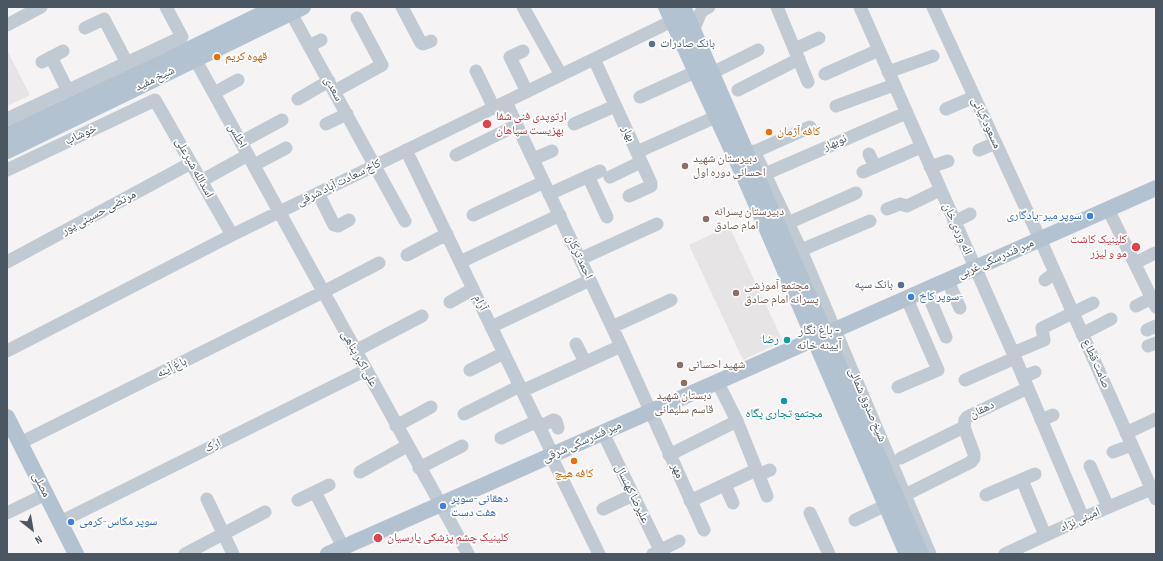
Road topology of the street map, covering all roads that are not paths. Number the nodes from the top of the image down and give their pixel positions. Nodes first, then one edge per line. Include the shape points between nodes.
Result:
1 (41, 7) edge
2 (166, 7) edge
3 (276, 7) edge
4 (402, 7) edge
5 (523, 7) edge
6 (683, 7) edge
7 (709, 7) edge
8 (777, 7) edge
9 (860, 7) edge
10 (933, 7) edge
11 (297, 10) edge
12 (669, 14) edge
13 (357, 18) dead end
14 (7, 25) edge
15 (85, 28) dead end
16 (693, 31) junction
17 (818, 38) dead end
18 (321, 40) dead end
19 (431, 41) dead end
20 (309, 46) junction
21 (758, 50) dead end
22 (879, 50) junction
23 (190, 51) junction
24 (523, 51) dead end
25 (797, 54) junction
26 (933, 56) dead end
27 (52, 57) dead end
28 (594, 59) junction
29 (127, 62) junction
30 (476, 71) dead end
31 (695, 72) junction
32 (888, 72) junction
33 (825, 74) dead end
34 (561, 75) junction
35 (238, 80) dead end
36 (808, 82) dead end
37 (712, 85) junction
38 (894, 85) junction
39 (332, 86) junction
40 (68, 90) junction
41 (738, 90) dead end
42 (527, 92) junction
43 (214, 93) junction
44 (974, 96) junction
45 (640, 97) dead end
46 (298, 99) dead end
47 (155, 100) joint
48 (506, 102) junction
49 (615, 106) junction
50 (836, 106) dead end
51 (494, 108) junction
52 (946, 109) dead end
53 (717, 112) junction
54 (906, 113) junction
55 (347, 114) junction
56 (45, 117) junction
57 (7, 119) edge
58 (282, 120) dead end
59 (326, 124) dead end
60 (574, 124) dead end
61 (517, 125) junction
62 (810, 127) dead end
63 (7, 135) edge
64 (241, 142) junction
65 (996, 142) junction
66 (56, 147) junction
67 (921, 147) junction
68 (286, 148) dead end
69 (406, 150) junction
70 (979, 150) dead end
71 (7, 151) edge
72 (552, 151) dead end
73 (754, 152) junction
74 (869, 154) dead end
75 (456, 155) dead end
76 (639, 157) junction
77 (533, 159) junction
78 (251, 160) junction
79 (948, 160) dead end
80 (191, 163) junction
81 (376, 166) junction
82 (930, 167) junction
83 (7, 170) edge
84 (764, 174) junction
85 (599, 175) junction
86 (201, 181) junction
87 (547, 188) junction
88 (940, 190) junction
89 (1155, 191) edge
90 (318, 193) junction
91 (856, 193) dead end
92 (629, 196) dead end
93 (1108, 209) junction
94 (887, 210) dead end
95 (280, 212) junction
96 (970, 214) dead end
97 (473, 215) dead end
98 (560, 215) junction
99 (606, 217) dead end
100 (349, 220) dead end
101 (404, 221) dead end
102 (870, 221) dead end
103 (954, 222) junction
104 (788, 223) junction
105 (657, 224) dead end
106 (447, 234) junction
107 (232, 236) junction
108 (1040, 239) junction
109 (801, 250) junction
110 (1155, 253) dead end
111 (407, 255) dead end
112 (580, 259) junction
113 (7, 262) edge
114 (460, 262) junction
115 (379, 263) dead end
116 (1135, 263) junction
117 (975, 269) junction
118 (590, 280) junction
119 (948, 280) junction
120 (473, 289) junction
121 (926, 290) junction
122 (323, 292) junction
123 (907, 299) junction
124 (671, 300) dead end
125 (450, 302) dead end
126 (1093, 302) dead end
127 (1154, 302) edge
128 (1136, 306) dead end
129 (960, 308) dead end
130 (827, 310) junction
131 (1073, 312) junction
132 (422, 316) dead end
133 (1111, 319) dead end
134 (801, 323) junction
135 (491, 327) junction
136 (612, 327) junction
137 (835, 330) junction
138 (1082, 334) junction
139 (946, 337) dead end
140 (809, 342) junction
141 (576, 344) dead end
142 (621, 346) junction
143 (844, 350) junction
144 (7, 351) edge
145 (355, 351) junction
146 (504, 353) junction
147 (1014, 356) junction
148 (585, 362) junction
149 (818, 362) junction
150 (366, 370) junction
151 (470, 370) dead end
152 (1035, 372) dead end
153 (965, 380) dead end
154 (718, 383) junction
155 (1026, 383) junction
156 (898, 387) dead end
157 (521, 389) junction
158 (431, 407) dead end
159 (650, 412) junction
160 (464, 414) dead end
161 (7, 417) edge
162 (1156, 419) edge
163 (737, 421) junction
164 (538, 424) junction
165 (396, 426) junction
166 (964, 427) junction
167 (558, 428) dead end
168 (603, 433) junction
169 (501, 438) dead end
170 (1129, 439) junction
171 (20, 443) junction
172 (407, 446) junction
173 (462, 446) dead end
174 (1113, 452) dead end
175 (552, 455) junction
176 (669, 455) junction
177 (901, 458) dead end
178 (1090, 466) dead end
179 (419, 468) junction
180 (360, 472) dead end
181 (761, 472) junction
182 (1035, 474) dead end
183 (1022, 480) junction
184 (725, 484) junction
185 (329, 485) dead end
186 (314, 492) junction
187 (1154, 492) edge
188 (46, 494) junction
189 (633, 495) junction
190 (905, 495) junction
191 (767, 496) dead end
192 (986, 496) dead end
193 (207, 499) dead end
194 (298, 500) dead end
195 (690, 501) junction
196 (733, 503) dead end
197 (440, 505) junction
198 (882, 507) junction
199 (1108, 507) junction
200 (604, 509) dead end
201 (264, 512) dead end
202 (7, 513) edge
203 (810, 513) dead end
204 (1083, 518) junction
205 (855, 520) dead end
206 (60, 522) junction
207 (704, 530) dead end
208 (223, 534) junction
209 (1045, 535) junction
210 (679, 541) dead end
211 (343, 547) junction
212 (595, 552) edge
213 (658, 553) edge
214 (76, 554) edge
215 (185, 554) edge
216 (233, 554) edge
217 (328, 554) edge
218 (468, 554) edge
219 (829, 554) edge
220 (902, 554) edge
221 (907, 554) edge
222 (920, 554) edge
223 (930, 554) edge
224 (1005, 554) edge

1 - 14 street
2 - 23 street, اطلس
3 - 23 main road, شیخ مفید
4 - 19 street via 421,43
5 - 34 street
6 - 16 main road, شیخ صدوق شمالی
7 - 16 street via 700,14
8 - 25 street
9 - 22 street, اله وردی خان
10 - 44 street, مسعود کیانی
11 - 20 street, سعدی
11 - 23 main road, شیخ مفید
12 - 28 street, کاخ سعادت آباد شرقی
12 - 31 main road, شیخ صدوق شمالی
13 - 39 street via 382,66
15 - 29 street via 104,19
16 - 37 main road, شیخ صدوق شمالی
17 - 25 street
18 - 20 street
20 - 39 street, سعدی
21 - 37 street
22 - 32 street, اله وردی خان
22 - 33 street
23 - 29 street
23 - 43 street, اطلس
23 - 56 main road, شیخ مفید via 170,65
24 - 42 street via 510,58
25 - 36 street
25 - 41 street
26 - 32 street
27 - 40 street
28 - 34 street, کاخ سعادت آباد شرقی
28 - 49 street, بهار
29 - 40 street
30 - 51 street
31 - 37 main road, شیخ صدوق شمالی
31 - 45 street
32 - 38 street, اله وردی خان
34 - 42 street, کاخ سعادت آباد شرقی
35 - 43 street
37 - 53 main road, شیخ صدوق شمالی
37 - 73 street, شیخ صدوق شمالی via 728,96
38 - 50 street
38 - 54 street, اله وردی خان
39 - 46 street
39 - 55 street, سعدی
40 - 56 street
42 - 48 street, کاخ سعادت آباد شرقی
43 - 64 street, اطلس
44 - 52 street
44 - 65 street, مسعود کیانی
47 - 66 street, خوشاب
47 - 80 street, اسدالله شیرعلی
48 - 51 street, کاخ سعادت آباد شرقی
48 - 61 street, احمد ترکان
49 - 60 street
49 - 76 street, بهار
51 - 69 street, کاخ سعادت آباد شرقی
53 - 76 street
53 - 134 street, شیخ صدوق شمالی
53 - 221 main road, شیخ صدوق شمالی
53 - 222 main road, شیخ صدوق شمالی
54 - 67 street, اله وردی خان
54 - 84 street, نوبهار
55 - 59 street
55 - 81 street, سعدی
56 - 57 street
56 - 63 main road, شیخ مفید
56 - 66 street
56 - 71 main road, شیخ مفید
58 - 64 street
61 - 75 street
61 - 77 street, احمد ترکان
62 - 73 street
64 - 78 street, اطلس
65 - 70 street
65 - 108 street, مسعود کیانی
66 - 83 street, خوشاب
67 - 74 street via 869,169
67 - 82 street, اله وردی خان
68 - 78 street
69 - 81 street, کاخ سعادت آباد شرقی
69 - 106 street, آرام
72 - 77 street
73 - 84 street, شیخ صدوق شمالی
76 - 85 street
76 - 92 street, بهار via 652,185
77 - 87 street, احمد ترکان
78 - 86 street
78 - 95 street, اطلس
79 - 82 street
80 - 86 street, اسدالله شیرعلی
80 - 113 street, مرتضی حسینی پور
81 - 90 street, کاخ سعادت آباد شرقی
81 - 101 street, سعدی via 392,208
82 - 88 street, اله وردی خان
84 - 104 street, شیخ صدوق شمالی
85 - 87 street
85 - 99 street
86 - 107 street, اسدالله شیرعلی
87 - 97 street
87 - 98 street, احمد ترکان
88 - 94 street via 907,206 900,204
88 - 103 street, اله وردی خان
89 - 93 main road, میر فندرسکی غربی
90 - 95 street, کاخ سعادت آباد شرقی
90 - 100 street via 334,225 338,226
91 - 104 street
93 - 108 main road, میر فندرسکی غربی
93 - 116 street
95 - 107 street, کاخ سعادت آباد شرقی
95 - 122 street, علی اکبر پناهی
96 - 103 street
98 - 112 street, احمد ترکان
98 - 114 street
102 - 109 street
103 - 117 street, اله وردی خان
104 - 109 street, شیخ صدوق شمالی
105 - 112 street
106 - 111 street
106 - 114 street, آرام
107 - 144 street, کاخ سعادت آباد شرقی
108 - 117 main road, میر فندرسکی غربی
108 - 131 street, صامت قطاع via 1050,277
109 - 130 street, شیخ صدوق شمالی
110 - 116 street
112 - 118 street, احمد ترکان
114 - 120 street, آرام
115 - 122 street, باغ آینه
116 - 127 street
117 - 119 main road, میر فندرسکی غربی
117 - 147 street, اله وردی خان
118 - 135 street
118 - 136 street, احمد ترکان
119 - 121 main road, میر فندرسکی غربی
119 - 129 street
120 - 125 street
120 - 135 street, آرام
121 - 123 main road, میر فندرسکی غربی
121 - 139 street
122 - 145 street, علی اکبر پناهی
122 - 171 street, باغ آینه
123 - 137 main road, میر فندرسکی غربی
123 - 156 street via 938,370
124 - 136 street
126 - 131 street
127 - 128 street
130 - 134 street via 827,317 819,327 807,327
130 - 137 street, شیخ صدوق شمالی
131 - 138 street, صامت قطاع
131 - 147 street via 1042,328 1044,340
132 - 145 street
133 - 138 street
134 - 140 street, شیخ صدوق شمالی
135 - 146 street, آرام
136 - 142 street, احمد ترکان
137 - 140 main road, میر فندرسکی شرقی
137 - 143 street, شیخ صدوق شمالی
138 - 170 street, صامت قطاع
140 - 149 street, شیخ صدوق شمالی
140 - 154 main road, میر فندرسکی شرقی
141 - 148 street
142 - 148 street
142 - 159 street, احمد ترکان
143 - 149 street via 828,350 821,355
143 - 190 street, شیخ صدوق شمالی
145 - 150 street, علی اکبر پناهی
146 - 151 street
146 - 157 street, آرام
147 - 153 street
147 - 155 street, اله وردی خان
148 - 157 street
149 - 198 street, شیخ صدوق شمالی
150 - 165 street, علی اکبر پناهی
150 - 206 street, ارک
152 - 155 street, دهقان
154 - 159 main road, میر فندرسکی شرقی
154 - 163 street
155 - 166 street, دهقان via 967,417
155 - 204 street, اله وردی خان via 1047,418
157 - 160 street
157 - 164 street, آرام
158 - 165 street
159 - 168 main road, میر فندرسکی شرقی
159 - 176 street, مهر
161 - 171 main road, مصلی
162 - 170 street
163 - 176 street
163 - 181 street
164 - 167 street via 553,420 556,421
164 - 169 street
164 - 175 street, آرام
165 - 172 street, علی اکبر پناهی
166 - 177 street, دهقان
166 - 190 street via 974,454 971,462
168 - 175 main road, میر فندرسکی شرقی
168 - 189 street, علیرضا کهنسال
170 - 174 street
170 - 187 street, صامت قطاع
171 - 188 main road, مصلی
172 - 179 street, علی اکبر پناهی
172 - 180 street
173 - 179 street
175 - 197 main road, میر فندرسکی شرقی
175 - 212 street, آرام
176 - 195 street, مهر
178 - 199 street
179 - 197 street, علی اکبر پناهی
181 - 184 street
181 - 191 street
182 - 183 street
183 - 192 street
183 - 209 street
184 - 195 street
184 - 196 street
185 - 186 street
186 - 194 street
186 - 211 street
187 - 199 street, امینی نژاد
188 - 202 street
188 - 206 main road, مصلی
189 - 200 street
189 - 213 street, علیرضا کهنسال
190 - 223 street, شیخ صدوق شمالی
193 - 208 street
195 - 207 street, مهر
197 - 211 main road, میر فندرسکی شرقی
197 - 218 street, علی اکبر پناهی
198 - 205 street
198 - 220 street, شیخ صدوق شمالی
199 - 204 street, امینی نژاد
201 - 208 street
203 - 219 street
204 - 209 street, امینی نژاد
206 - 214 main road, مصلی
208 - 215 street
208 - 216 street
209 - 224 street, امینی نژاد
210 - 213 street
211 - 217 main road, میر فندرسکی شرقی

